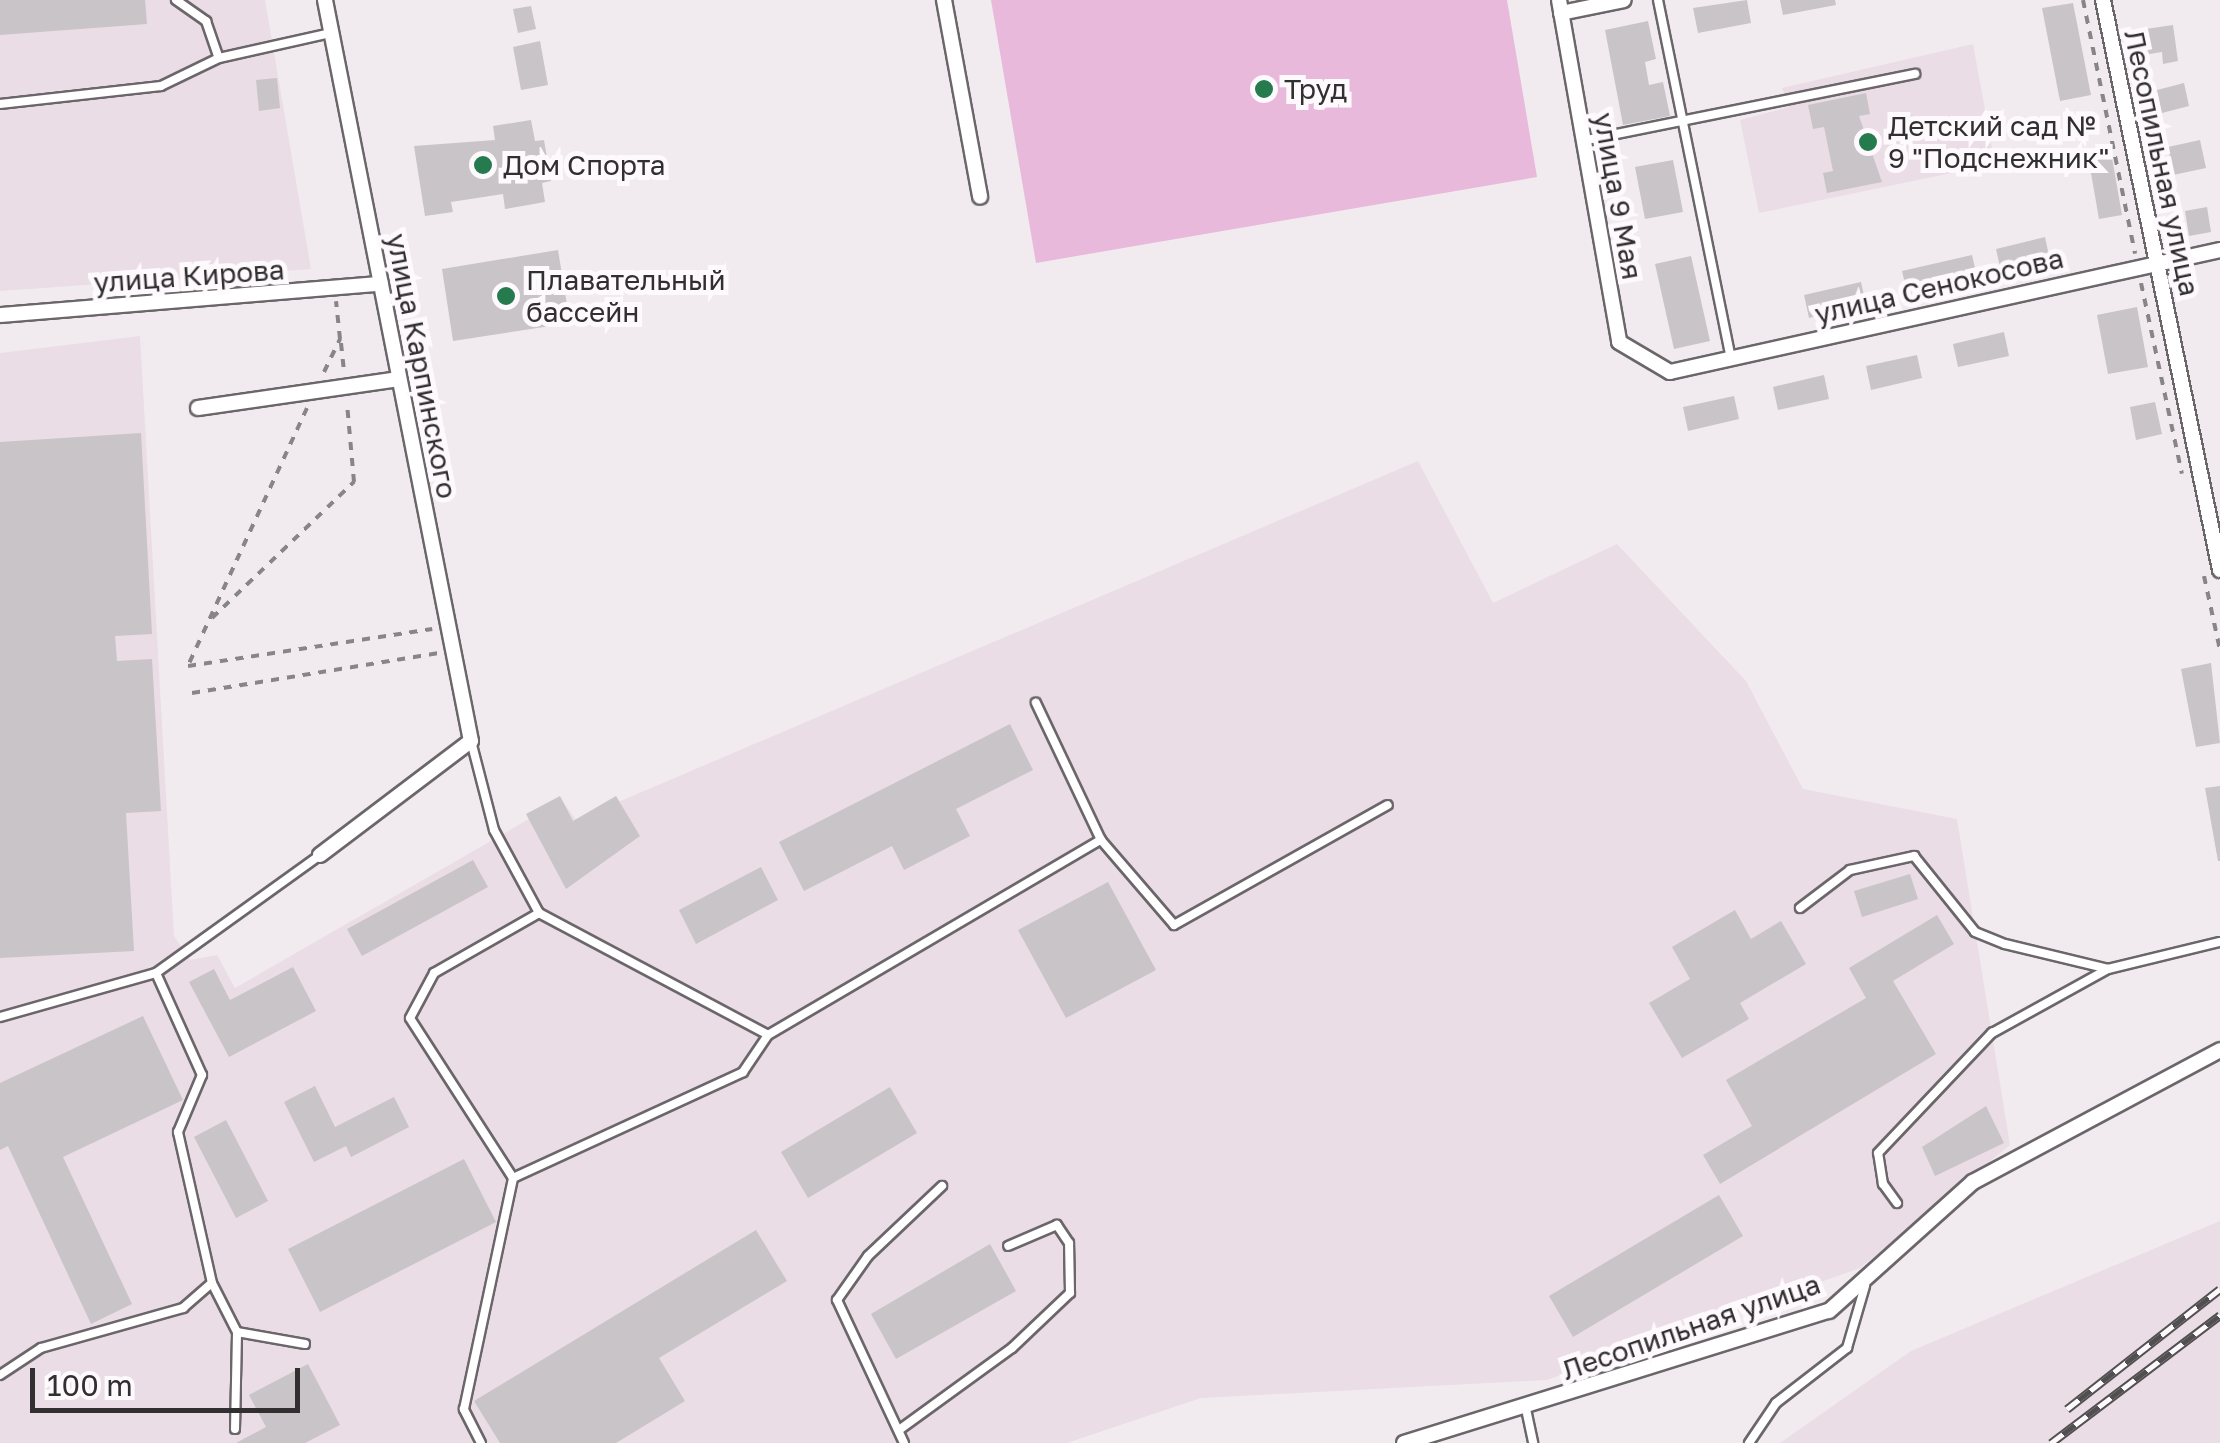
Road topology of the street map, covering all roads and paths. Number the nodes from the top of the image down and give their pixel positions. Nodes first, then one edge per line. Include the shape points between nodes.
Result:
1 (176, 0) edge
2 (324, 0) edge
3 (944, 0) edge
4 (1624, 0) edge
5 (1658, 0) edge
6 (2083, 0) edge
7 (2103, 0) edge
8 (1560, 6) edge
9 (331, 32) junction
10 (219, 58) junction
11 (1914, 74) dead end
12 (0, 104) edge
13 (1687, 122) junction
14 (1582, 141) junction
15 (980, 198) dead end
16 (2220, 250) edge
17 (2156, 262) junction
18 (2138, 267) junction
19 (380, 284) junction
20 (334, 291) junction
21 (0, 315) edge
22 (340, 338) junction
23 (1731, 358) junction
24 (1670, 372) joint
25 (399, 379) junction
26 (345, 387) junction
27 (315, 391) junction
28 (198, 408) dead end
29 (2183, 478) dead end
30 (2220, 570) edge
31 (2204, 574) dead end
32 (208, 622) junction
33 (448, 627) junction
34 (2220, 650) edge
35 (453, 651) junction
36 (192, 693) dead end
37 (1036, 703) dead end
38 (471, 741) junction
39 (1388, 805) dead end
40 (1101, 840) junction
41 (320, 855) joint
42 (1800, 908) dead end
43 (540, 912) junction
44 (2220, 942) edge
45 (2108, 969) junction
46 (156, 973) junction
47 (0, 1017) edge
48 (768, 1035) junction
49 (2220, 1050) edge
50 (513, 1178) junction
51 (942, 1186) dead end
52 (1897, 1203) dead end
53 (1008, 1246) dead end
54 (212, 1283) junction
55 (1865, 1286) junction
56 (238, 1332) junction
57 (305, 1344) dead end
58 (0, 1376) edge
59 (1526, 1409) junction
60 (235, 1429) dead end
61 (899, 1430) junction
62 (482, 1443) edge
63 (904, 1443) edge
64 (1404, 1443) edge
65 (1533, 1443) edge
66 (1750, 1443) edge

1 - 10 lane via 206,21
2 - 9 street, улица Карпинского
3 - 15 street
4 - 8 street
5 - 13 lane
6 - 18 path
7 - 17 street, Лесопильная улица
8 - 14 street, улица 9 Мая
9 - 10 lane
9 - 19 street, улица Карпинского
10 - 12 lane via 161,86
11 - 13 lane
13 - 14 lane
13 - 23 lane
14 - 24 street, улица 9 Мая via 1619,342
16 - 17 street, улица Сенокосова
17 - 18 street, улица Сенокосова
17 - 30 street, Лесопильная улица
18 - 23 street, улица Сенокосова
18 - 29 path
19 - 20 street, улица Кирова
19 - 25 street, улица Карпинского
20 - 21 street, улица Кирова
20 - 22 path
22 - 26 path
22 - 27 path
23 - 24 street, улица Сенокосова
25 - 26 street
25 - 33 street, улица Карпинского
26 - 27 street
26 - 32 path via 354,482
27 - 28 street
27 - 32 path
31 - 34 path
32 - 33 path via 188,666
33 - 35 street, улица Карпинского
35 - 36 path
35 - 38 street, улица Карпинского
37 - 40 lane
38 - 41 street
38 - 43 lane via 494,830
39 - 40 lane via 1174,925
40 - 48 lane
41 - 46 lane
42 - 45 lane via 1850,870 1914,856 1975,932
43 - 48 lane
43 - 50 lane via 434,973 410,1018
44 - 45 lane
45 - 52 lane via 1992,1034 1878,1152 1884,1184
46 - 47 lane
46 - 54 lane via 202,1075 178,1132
48 - 50 lane via 743,1072
49 - 55 street, Лесопильная улица via 1972,1182
50 - 62 lane via 464,1409
51 - 61 lane via 868,1256 837,1300
53 - 61 lane via 1057,1225 1069,1243 1070,1293 1012,1348
54 - 56 lane
54 - 58 lane via 184,1308 41,1348
55 - 59 street, Лесопильная улица via 1829,1311
55 - 66 lane via 1847,1348 1776,1403
56 - 57 lane
56 - 60 lane
59 - 64 street, Лесопильная улица
59 - 65 lane
61 - 63 lane

